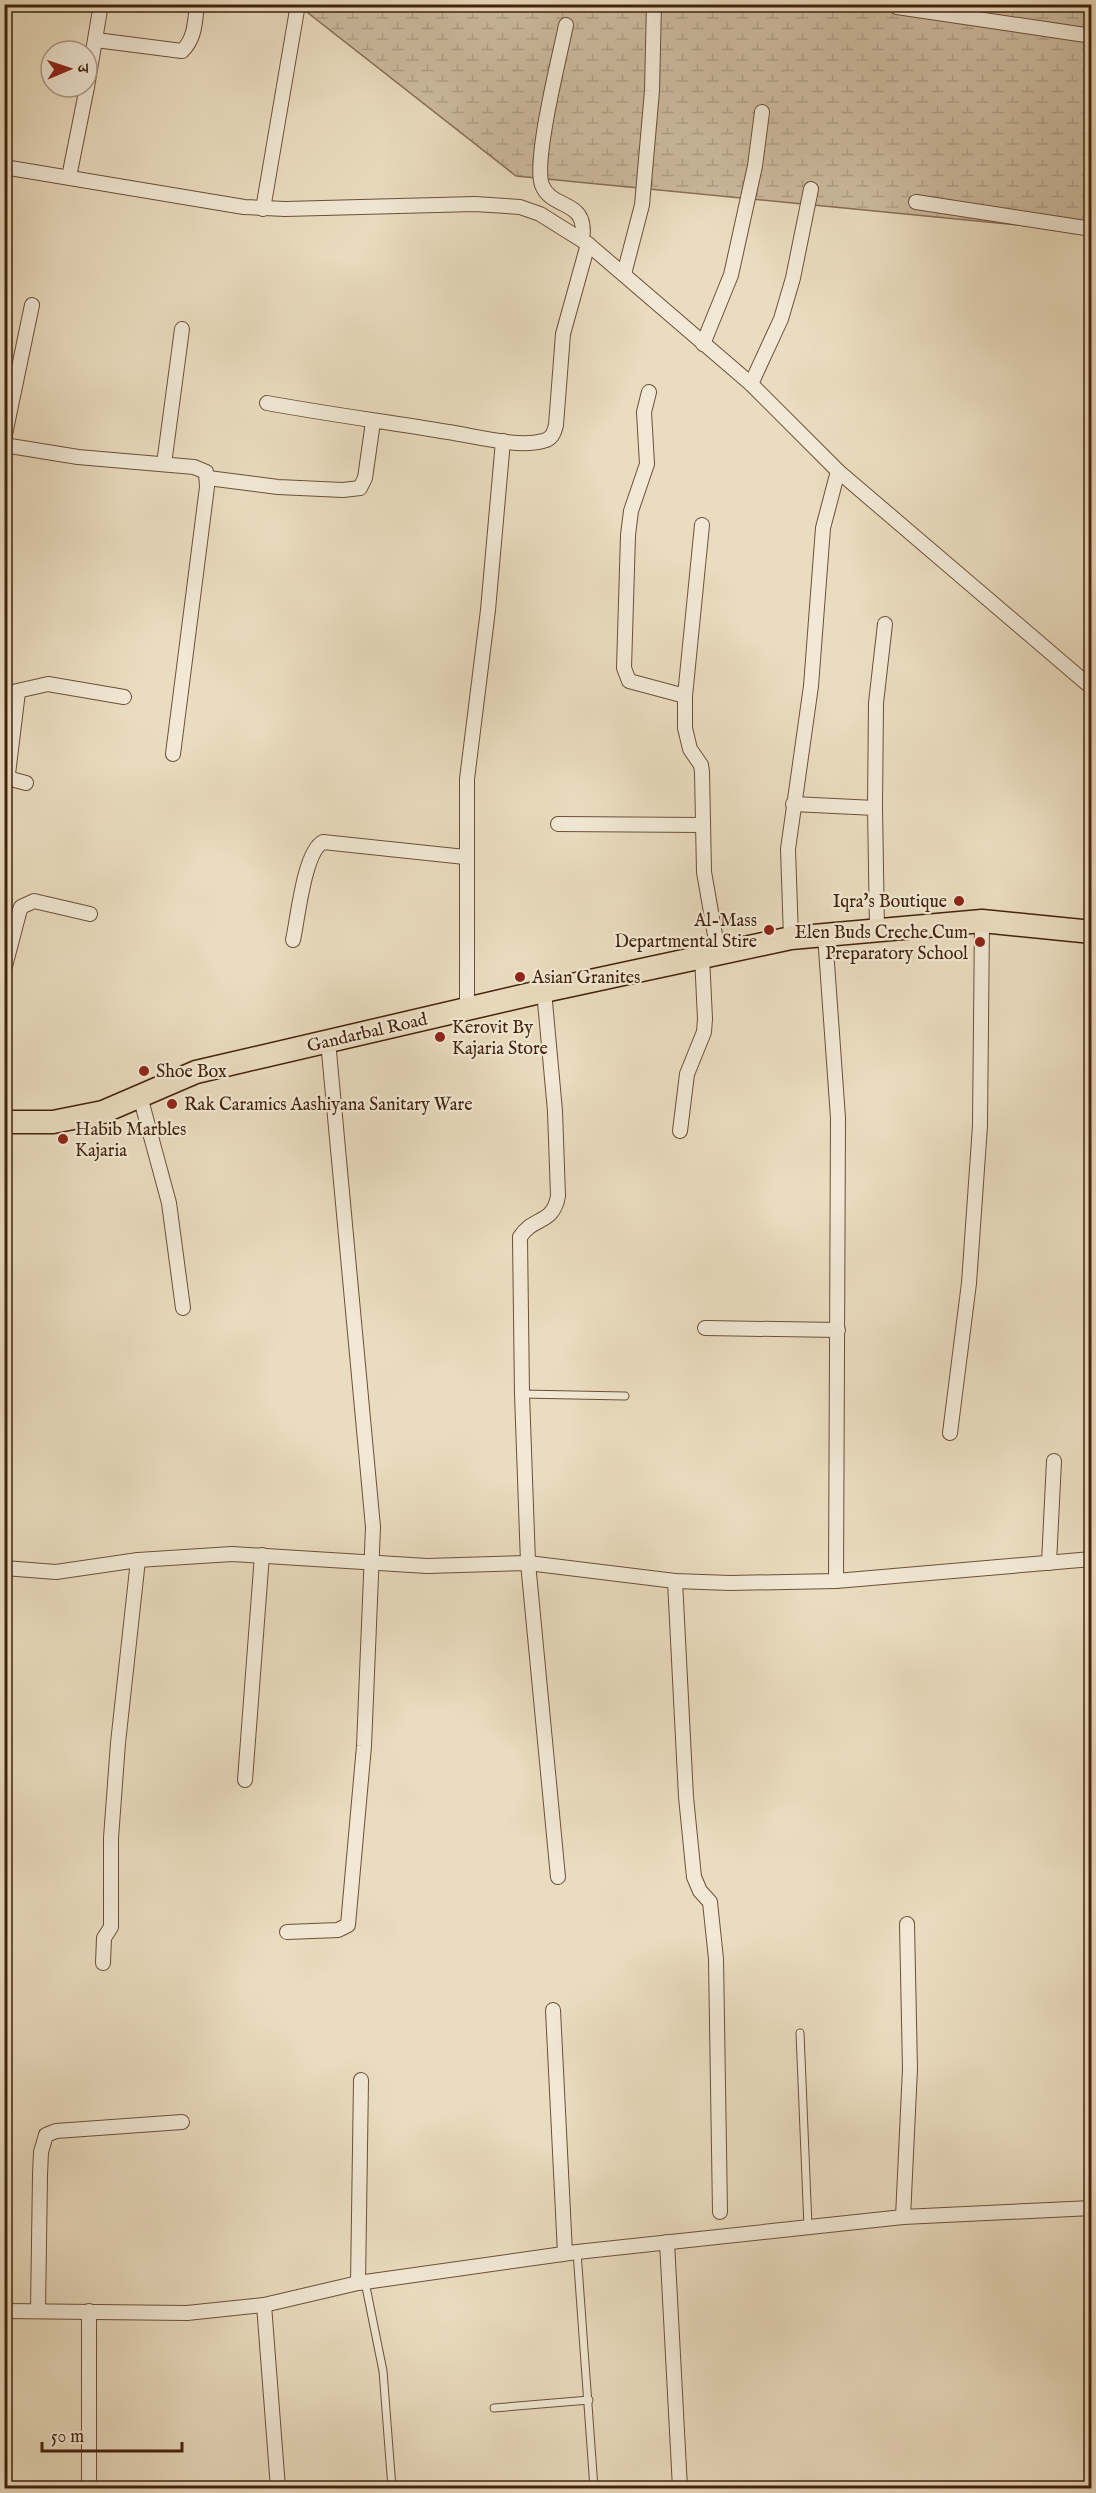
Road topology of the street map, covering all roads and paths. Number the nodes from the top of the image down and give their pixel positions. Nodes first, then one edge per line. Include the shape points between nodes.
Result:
1 (101, 4) edge
2 (197, 4) edge
3 (298, 4) edge
4 (654, 4) edge
5 (897, 7) dead end
6 (566, 25) dead end
7 (1092, 36) edge
8 (96, 39) edge
9 (99, 40) edge
10 (85, 99) edge
11 (762, 112) dead end
12 (4, 167) edge
13 (69, 177) junction
14 (811, 189) dead end
15 (916, 202) dead end
16 (263, 209) junction
17 (1092, 229) edge
18 (585, 242) junction
19 (624, 274) junction
20 (32, 305) dead end
21 (182, 329) dead end
22 (703, 344) junction
23 (751, 384) junction
24 (649, 392) dead end
25 (267, 403) dead end
26 (372, 422) junction
27 (4, 439) edge
28 (503, 441) junction
29 (4, 445) edge
30 (164, 464) junction
31 (838, 471) junction
32 (208, 478) junction
33 (702, 525) dead end
34 (885, 624) dead end
35 (1092, 688) edge
36 (11, 693) edge
37 (685, 696) junction
38 (124, 697) dead end
39 (173, 754) dead end
40 (26, 783) dead end
41 (793, 804) junction
42 (875, 808) junction
43 (558, 824) dead end
44 (703, 825) junction
45 (465, 857) junction
46 (90, 914) dead end
47 (982, 921) junction
48 (878, 929) junction
49 (1092, 932) edge
50 (825, 935) junction
51 (791, 938) junction
52 (293, 940) dead end
53 (710, 954) junction
54 (4, 970) edge
55 (544, 991) junction
56 (467, 1010) junction
57 (328, 1041) junction
58 (140, 1096) junction
59 (4, 1122) edge
60 (680, 1131) dead end
61 (183, 1308) dead end
62 (705, 1328) dead end
63 (838, 1330) junction
64 (522, 1394) junction
65 (625, 1396) dead end
66 (950, 1433) dead end
67 (1054, 1461) dead end
68 (262, 1555) junction
69 (1092, 1559) edge
70 (138, 1560) junction
71 (528, 1563) junction
72 (1049, 1563) junction
73 (371, 1564) junction
74 (4, 1568) edge
75 (675, 1581) junction
76 (836, 1581) junction
77 (245, 1780) dead end
78 (558, 1877) dead end
79 (907, 1924) dead end
80 (287, 1932) dead end
81 (103, 1963) dead end
82 (553, 2010) dead end
83 (800, 2033) dead end
84 (361, 2080) dead end
85 (182, 2122) dead end
86 (1092, 2208) edge
87 (720, 2212) dead end
88 (903, 2217) junction
89 (808, 2227) junction
90 (667, 2242) junction
91 (571, 2253) junction
92 (361, 2282) junction
93 (264, 2305) junction
94 (38, 2310) junction
95 (4, 2311) edge
96 (89, 2311) junction
97 (589, 2400) junction
98 (494, 2408) dead end
99 (89, 2488) edge
100 (278, 2488) edge
101 (392, 2488) edge
102 (594, 2488) edge
103 (680, 2488) edge

1 - 8 street
2 - 9 street via 193,36 182,51
3 - 16 street
4 - 19 street via 652,91 642,205
5 - 7 street
6 - 18 street via 543,138 541,182 548,192 581,216
10 - 13 street
11 - 22 street via 755,166 730,275
12 - 13 street
13 - 16 street
14 - 23 street via 781,319
15 - 17 street
16 - 18 street via 475,204 520,207 540,213
18 - 19 street
18 - 28 street via 563,334 554,433 533,443
19 - 22 street
20 - 27 street
21 - 30 street
22 - 23 street
23 - 31 street
24 - 37 street via 644,412 647,464 631,511 628,535 625,675 637,685
25 - 26 street
26 - 28 street
26 - 32 street via 365,478 360,488 278,487
28 - 45 street via 467,779
29 - 30 street via 78,457
30 - 32 street via 194,467 206,472
31 - 35 street
31 - 41 street via 823,528 811,686
32 - 39 street
33 - 37 street
34 - 42 street via 876,703
36 - 38 street via 48,684
36 - 40 street via 8,774 11,779
37 - 44 street via 686,739 702,772
41 - 42 street
41 - 51 street via 788,849
42 - 48 street
43 - 44 street
44 - 53 street
45 - 52 street via 323,842 317,845 307,870
45 - 56 street
46 - 54 street via 34,902 26,904 19,912
47 - 48 main road, Gandarbal Road
47 - 49 main road, Gandarbal Road
47 - 66 street via 980,1126 969,1283
48 - 50 main road, Gandarbal Road
50 - 51 main road, Gandarbal Road
50 - 63 street via 838,1118
51 - 53 main road, Gandarbal Road
53 - 55 main road, Gandarbal Road
53 - 60 street via 704,1032 687,1074
55 - 56 main road, Gandarbal Road
55 - 64 street via 558,1196 551,1215 525,1229 520,1238
56 - 57 main road, Gandarbal Road
57 - 58 main road, Gandarbal Road via 196,1071
57 - 73 street via 373,1527
58 - 59 main road, Gandarbal Road via 103,1112 53,1122
58 - 61 street via 169,1203
62 - 63 street
63 - 76 street
64 - 65 lane
64 - 71 street
67 - 72 street
68 - 70 street
68 - 73 street
68 - 77 street
69 - 72 street
70 - 74 street via 56,1572
70 - 81 street via 117,1743 111,1927 104,1938
71 - 73 street
71 - 75 street
71 - 78 street
72 - 76 street
73 - 80 street via 364,1746 349,1919 338,1930
75 - 76 street
75 - 87 street via 694,1877 710,1902 716,1959
79 - 88 street via 910,2069
82 - 91 street via 557,2134
83 - 89 lane
84 - 92 street
85 - 94 street via 56,2131 46,2135 41,2152
86 - 88 street
88 - 89 street
89 - 90 street
90 - 91 street
90 - 103 street
91 - 92 street
91 - 97 lane
92 - 93 street
92 - 101 lane via 383,2371
93 - 96 street via 187,2313
93 - 100 street
94 - 95 street
94 - 96 street
96 - 99 street
97 - 98 lane
97 - 102 lane

